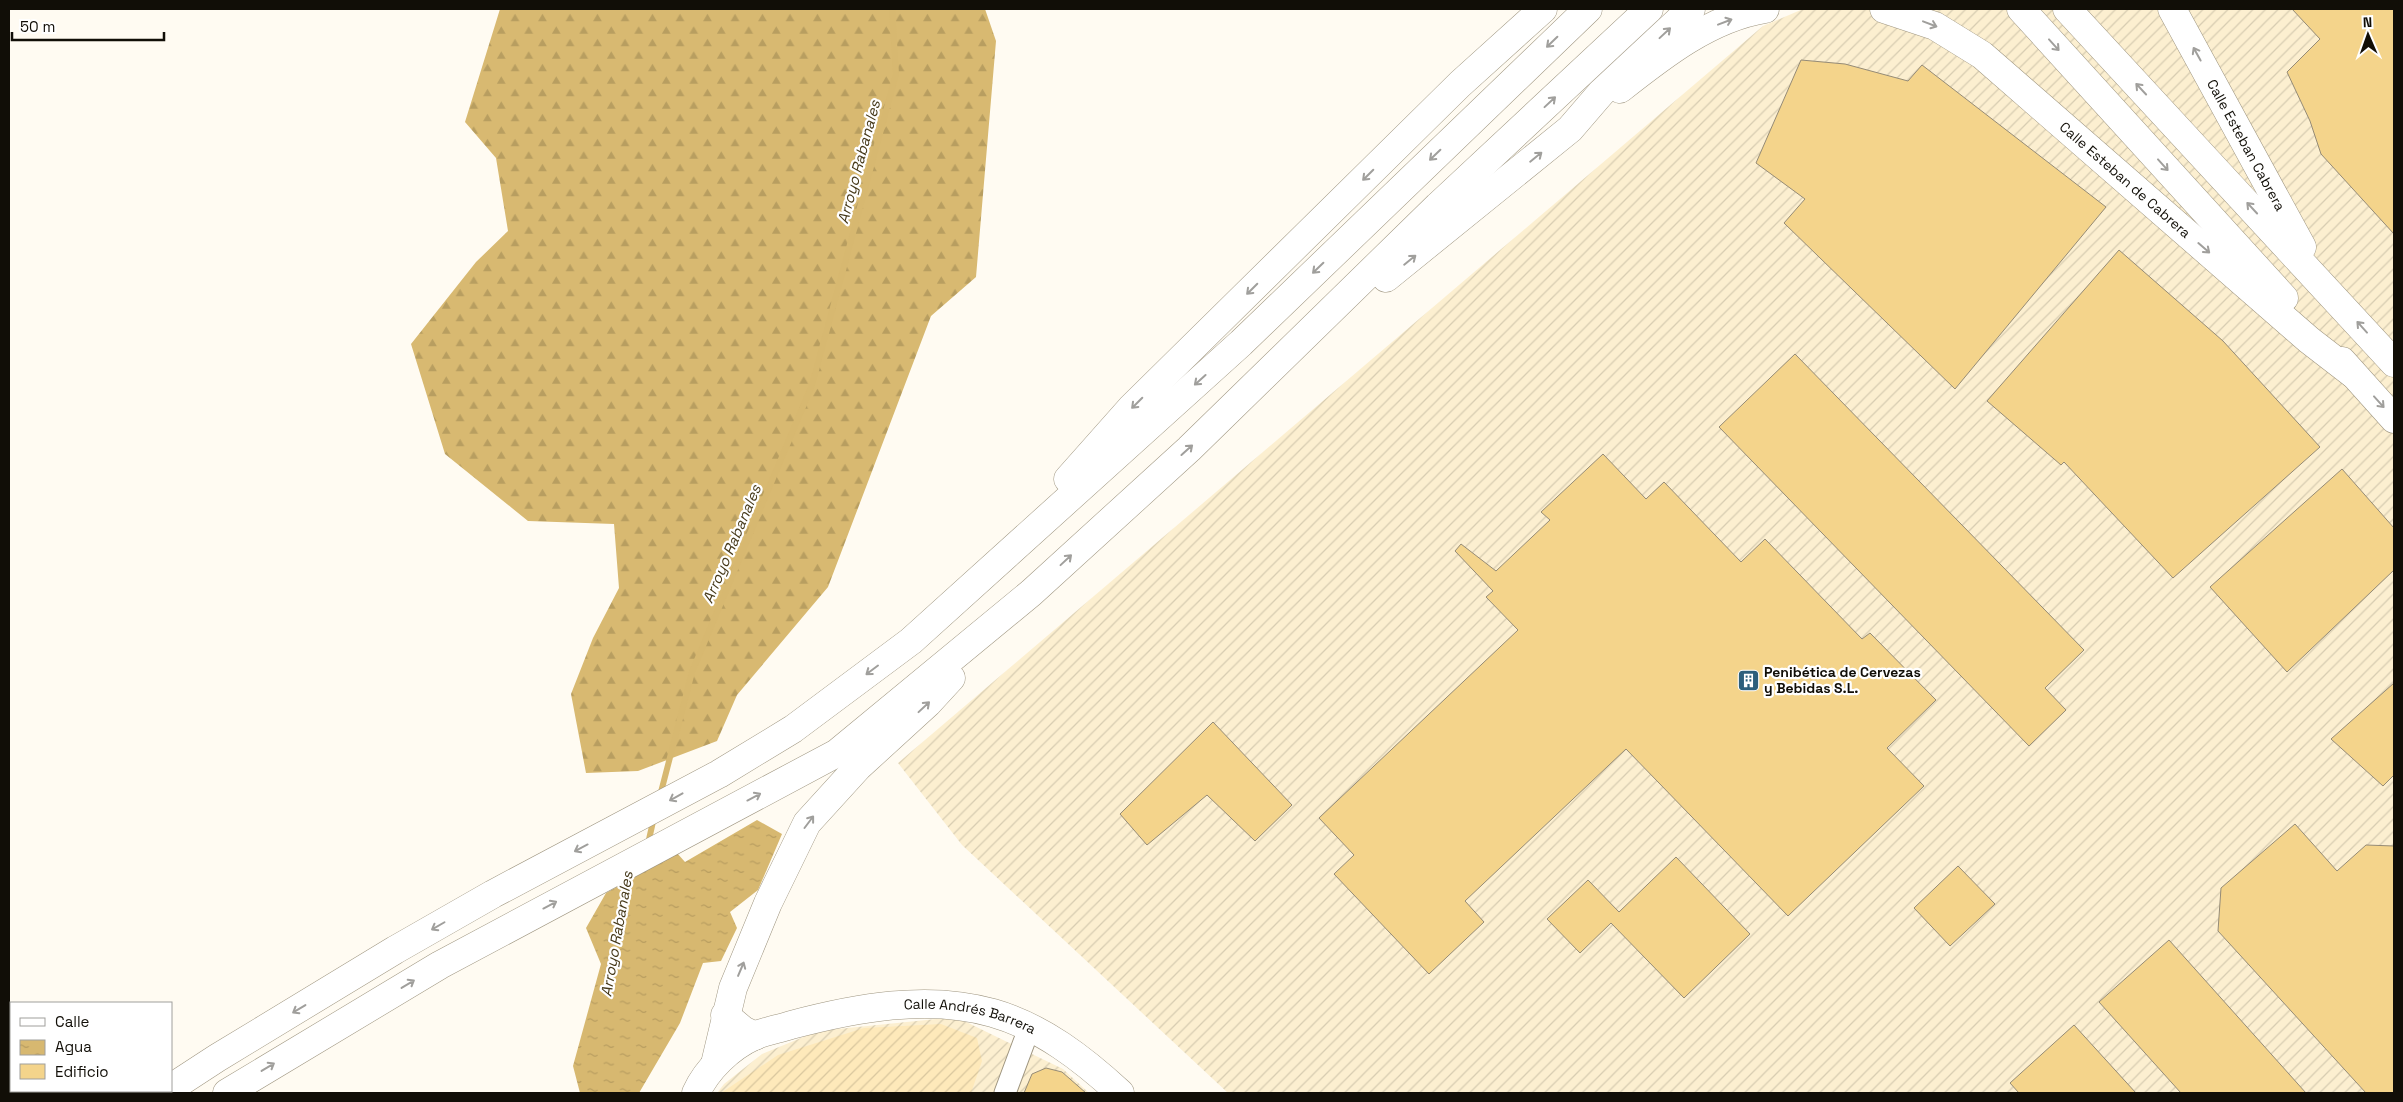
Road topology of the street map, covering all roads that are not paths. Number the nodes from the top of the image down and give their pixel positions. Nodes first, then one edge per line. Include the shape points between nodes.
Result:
1 (1527, 9) edge
2 (1543, 9) edge
3 (1588, 9) edge
4 (1649, 9) edge
5 (1691, 9) edge
6 (1765, 9) edge
7 (1884, 9) edge
8 (2021, 9) edge
9 (2067, 9) edge
10 (2172, 9) edge
11 (1460, 84) junction
12 (1570, 129) junction
13 (2320, 281) junction
14 (2394, 363) edge
15 (2353, 374) junction
16 (1250, 390) junction
17 (2394, 419) edge
18 (1031, 593) junction
19 (911, 641) junction
20 (725, 1015) junction
21 (799, 1023) junction
22 (1030, 1026) junction
23 (755, 1036) junction
24 (715, 1064) junction
25 (172, 1087) edge
26 (696, 1092) edge
27 (227, 1093) edge
28 (1005, 1093) edge
29 (1120, 1093) edge

1 - 11 main road
2 - 11 main road
3 -> 19 main road via 1241,343
16 -> 4 main road via 1438,206
12 -> 5 main road via 1601,93
12 -> 6 main road via 1648,67 1706,29
7 -> 15 main road, Calle Esteban de Cabrera via 1935,26 1982,55
8 -> 15 main road, Calle Esteban de Cabrera
13 -> 9 main road
13 -> 10 main road, Calle Esteban Cabrera
11 -> 19 main road via 1131,408 1049,500
16 -> 12 main road
14 -> 13 main road
15 -> 17 main road, Calle Esteban de Cabrera
18 -> 16 main road
20 -> 18 main road via 732,988 806,823 858,767 928,703
27 -> 18 main road via 440,965 837,753
19 -> 25 main road via 793,729 719,774 395,950
20 - 23 main road
20 - 24 main road
21 - 22 main road, Calle Andrés Barrera via 840,1013 895,1006 954,1004
21 - 23 main road, Calle Andrés Barrera
21 - 26 main road, Calle Andrés Barrera
22 - 28 street
22 - 29 main road, Calle Andrés Barrera via 1085,1062
23 - 24 main road, Calle Andrés Barrera
24 - 26 main road, Calle Andrés Barrera

